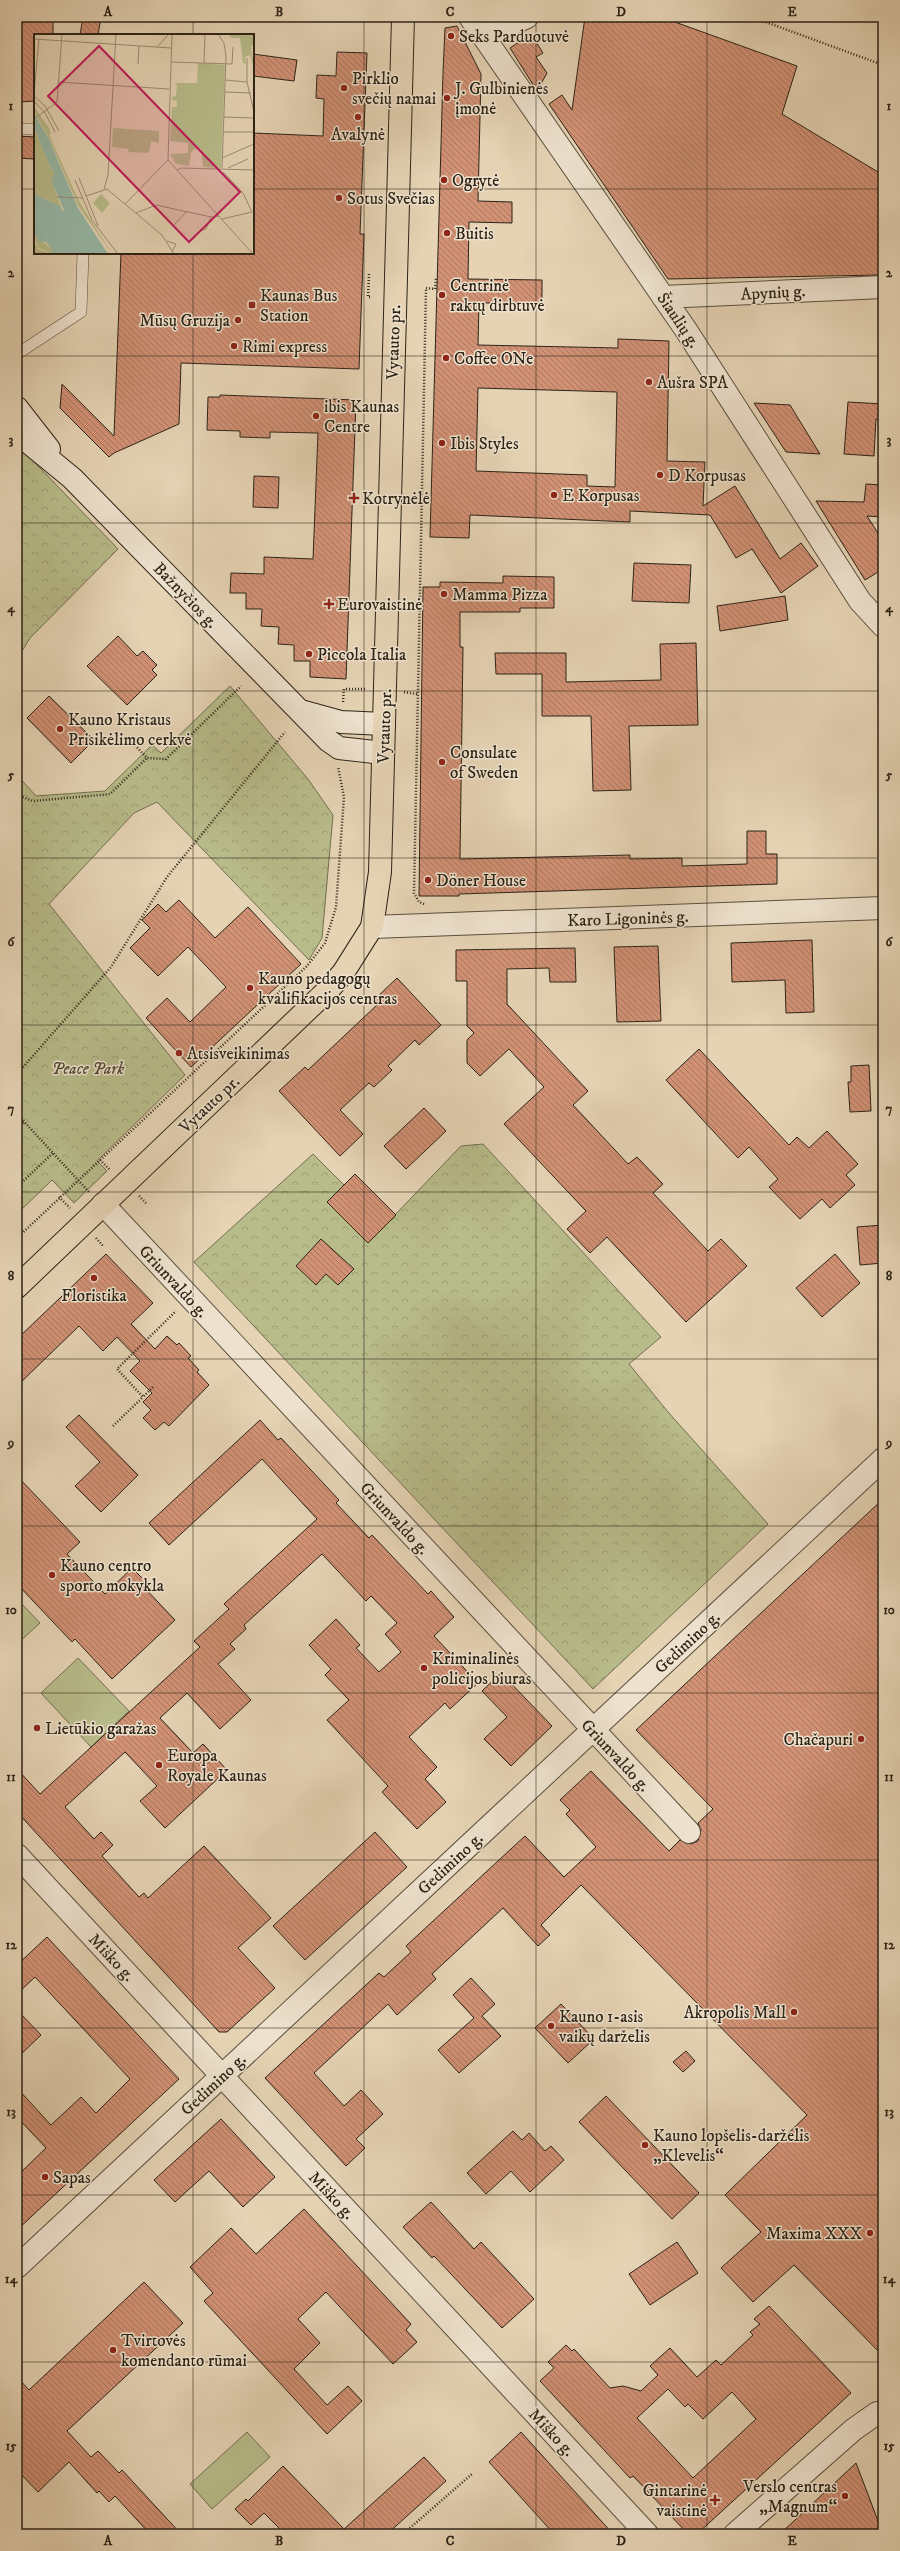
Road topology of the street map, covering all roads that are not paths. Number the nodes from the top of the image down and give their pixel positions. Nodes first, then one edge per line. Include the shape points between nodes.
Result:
1 (403, 17) edge
2 (470, 17) edge
3 (527, 17) edge
4 (485, 36) junction
5 (17, 129) edge
6 (34, 129) edge
7 (83, 254) edge
8 (883, 287) edge
9 (664, 297) junction
10 (17, 354) edge
11 (17, 408) edge
12 (17, 433) edge
13 (72, 478) junction
14 (883, 626) edge
15 (300, 711) junction
16 (384, 724) junction
17 (383, 753) junction
18 (883, 908) edge
19 (372, 927) junction
20 (103, 1204) junction
21 (17, 1287) edge
22 (883, 1459) edge
23 (592, 1730) junction
24 (689, 1832) dead end
25 (17, 1855) edge
26 (222, 2076) junction
27 (17, 2267) edge
28 (883, 2412) edge
29 (648, 2534) edge
30 (734, 2534) edge

1 - 16 main road, Vytauto pr.
2 - 4 street, Šiaulių g.
3 - 4 street
4 - 9 street, Šiaulių g.
5 - 6 lane
7 - 10 lane via 81,312
8 - 9 street, Apynių g.
9 - 14 street, Šiaulių g. via 860,601
11 - 13 street, Bažnyčios g.
12 - 13 street, Bažnyčios g.
13 - 15 street, Bažnyčios g.
15 - 16 street via 341,722
15 - 17 street, Bažnyčios g. via 339,748
16 - 17 main road, Vytauto pr.
17 - 19 main road, Vytauto pr. via 380,872
18 - 19 street, Karo Ligoninės g.
19 - 20 main road, Vytauto pr. via 343,973 329,989
20 - 21 main road, Vytauto pr.
20 - 23 street, Griunvaldo g.
22 - 23 street, Gedimino g.
23 - 24 street, Griunvaldo g.
23 - 26 street, Gedimino g.
25 - 26 street, Miško g.
26 - 27 street, Gedimino g.
26 - 29 street, Miško g.
28 - 30 street via 877,2413 853,2430

